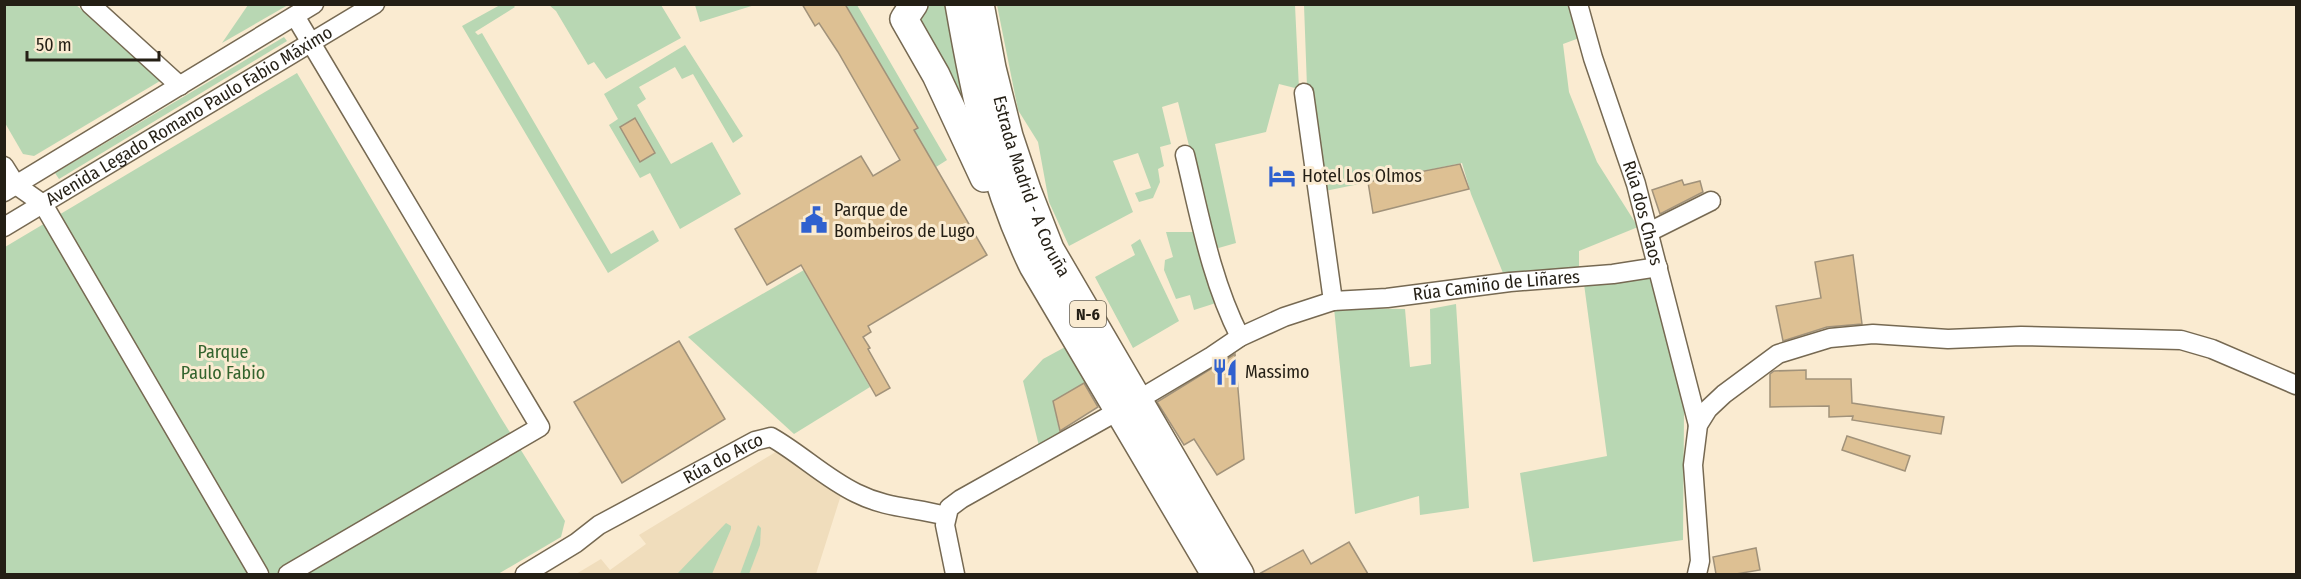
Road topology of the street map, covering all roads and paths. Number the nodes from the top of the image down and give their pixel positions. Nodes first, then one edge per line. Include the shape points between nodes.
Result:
1 (90, 4) edge
2 (314, 4) edge
3 (375, 4) edge
4 (959, 4) edge
5 (980, 4) edge
6 (1578, 4) edge
7 (905, 9) edge
8 (295, 16) junction
9 (312, 42) junction
10 (180, 86) junction
11 (1304, 93) dead end
12 (1185, 155) dead end
13 (4, 166) edge
14 (10, 188) edge
15 (1711, 201) dead end
16 (43, 204) junction
17 (4, 227) edge
18 (1649, 232) junction
19 (1021, 241) junction
20 (1658, 267) junction
21 (1334, 301) junction
22 (1240, 337) junction
23 (2296, 385) edge
24 (1128, 405) junction
25 (1698, 425) junction
26 (946, 516) junction
27 (259, 574) edge
28 (288, 574) edge
29 (525, 574) edge
30 (955, 574) edge
31 (1215, 574) edge
32 (1240, 574) edge
33 (1697, 574) edge

1 - 10 street
2 - 8 street, Avenida Legado Romano Paulo Fabio Máximo
3 - 9 street, Avenida Legado Romano Paulo Fabio Máximo
4 - 19 highway, Estrada Madrid - A Coruña / N-6 via 989,151
5 - 24 highway, Estrada Madrid - A Coruña / N-6 via 1009,136 1039,223
6 - 18 street, Rúa dos Chaos
7 - 19 highway, N-6 via 991,195
8 - 9 street
8 - 10 street, Avenida Legado Romano Paulo Fabio Máximo
9 - 16 street, Avenida Legado Romano Paulo Fabio Máximo
9 - 28 street via 540,427
10 - 14 street, Avenida Legado Romano Paulo Fabio Máximo
11 - 21 street
12 - 22 street via 1214,275
13 - 14 street
14 - 16 street
15 - 18 street
16 - 17 street, Avenida Legado Romano Paulo Fabio Máximo
16 - 27 street
18 - 20 street, Rúa dos Chaos
19 - 24 highway, Estrada Madrid - A Coruña / N-6 via 1033,266
20 - 21 street, Rúa Camiño de Liñares
20 - 25 street, Rúa dos Chaos
21 - 22 street, Rúa Camiño de Liñares
22 - 24 street, Rúa Camiño de Liñares
23 - 25 street via 2181,340 2021,336 1948,339 1873,334 1830,338 1778,354 1724,394
24 - 26 street via 961,499 949,508
24 - 31 highway, Estrada Madrid - A Coruña / N-6
24 - 32 highway, Estrada Madrid - A Coruña / N-6
25 - 33 street via 1693,465 1700,561
26 - 29 street, Rúa do Arco via 897,508 855,493 771,436 599,525
26 - 30 street

